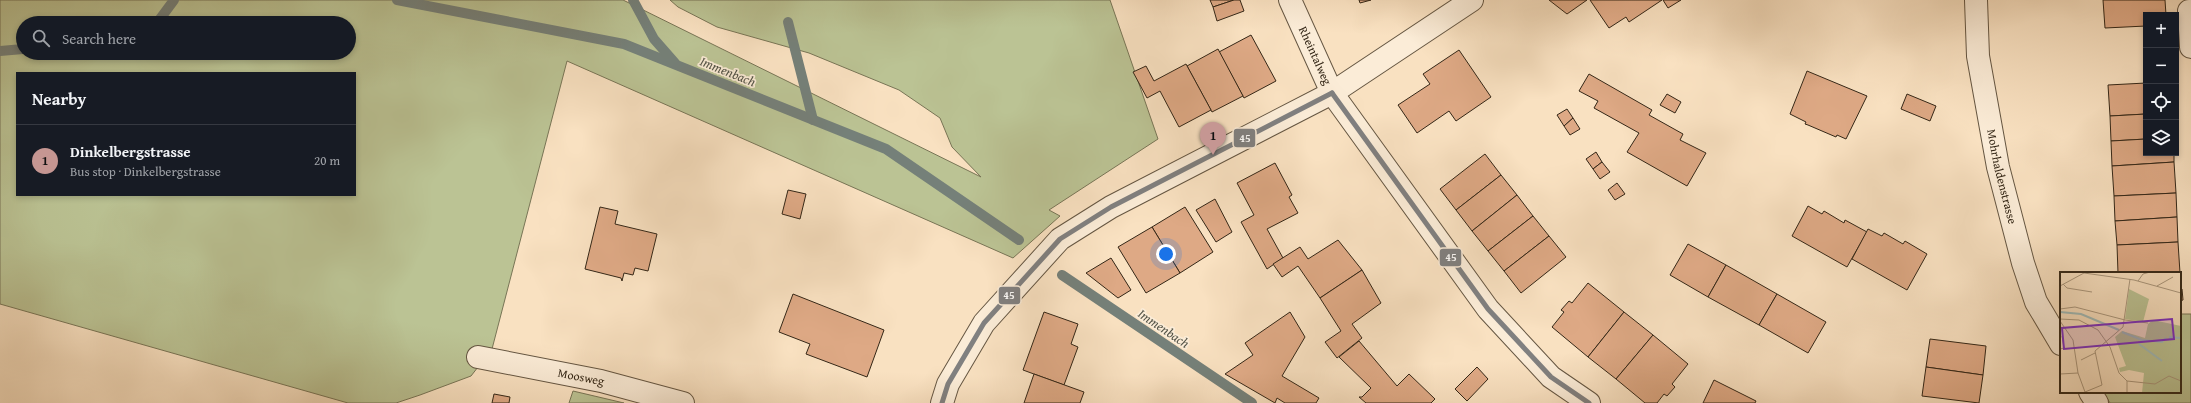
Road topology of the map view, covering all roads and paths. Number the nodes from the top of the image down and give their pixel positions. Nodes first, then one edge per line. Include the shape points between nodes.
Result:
1 (1290, 0) edge
2 (1472, 0) edge
3 (1976, 0) edge
4 (2189, 7) edge
5 (2191, 47) edge
6 (1332, 93) junction
7 (2060, 342) edge
8 (478, 357) dead end
9 (2091, 393) edge
10 (683, 403) edge
11 (942, 403) edge
12 (1589, 403) edge
13 (2096, 403) edge

1 - 6 street, Rheintalweg
2 - 6 street
3 - 7 street, Mohrhaldenstrasse via 1978,56 1998,167 2036,302
4 - 5 street
6 - 11 street via 1112,207 1060,240 984,323 948,384
6 - 12 street, Rheintalweg via 1488,309 1552,377
8 - 10 street, Moosweg via 601,381
9 - 13 street

